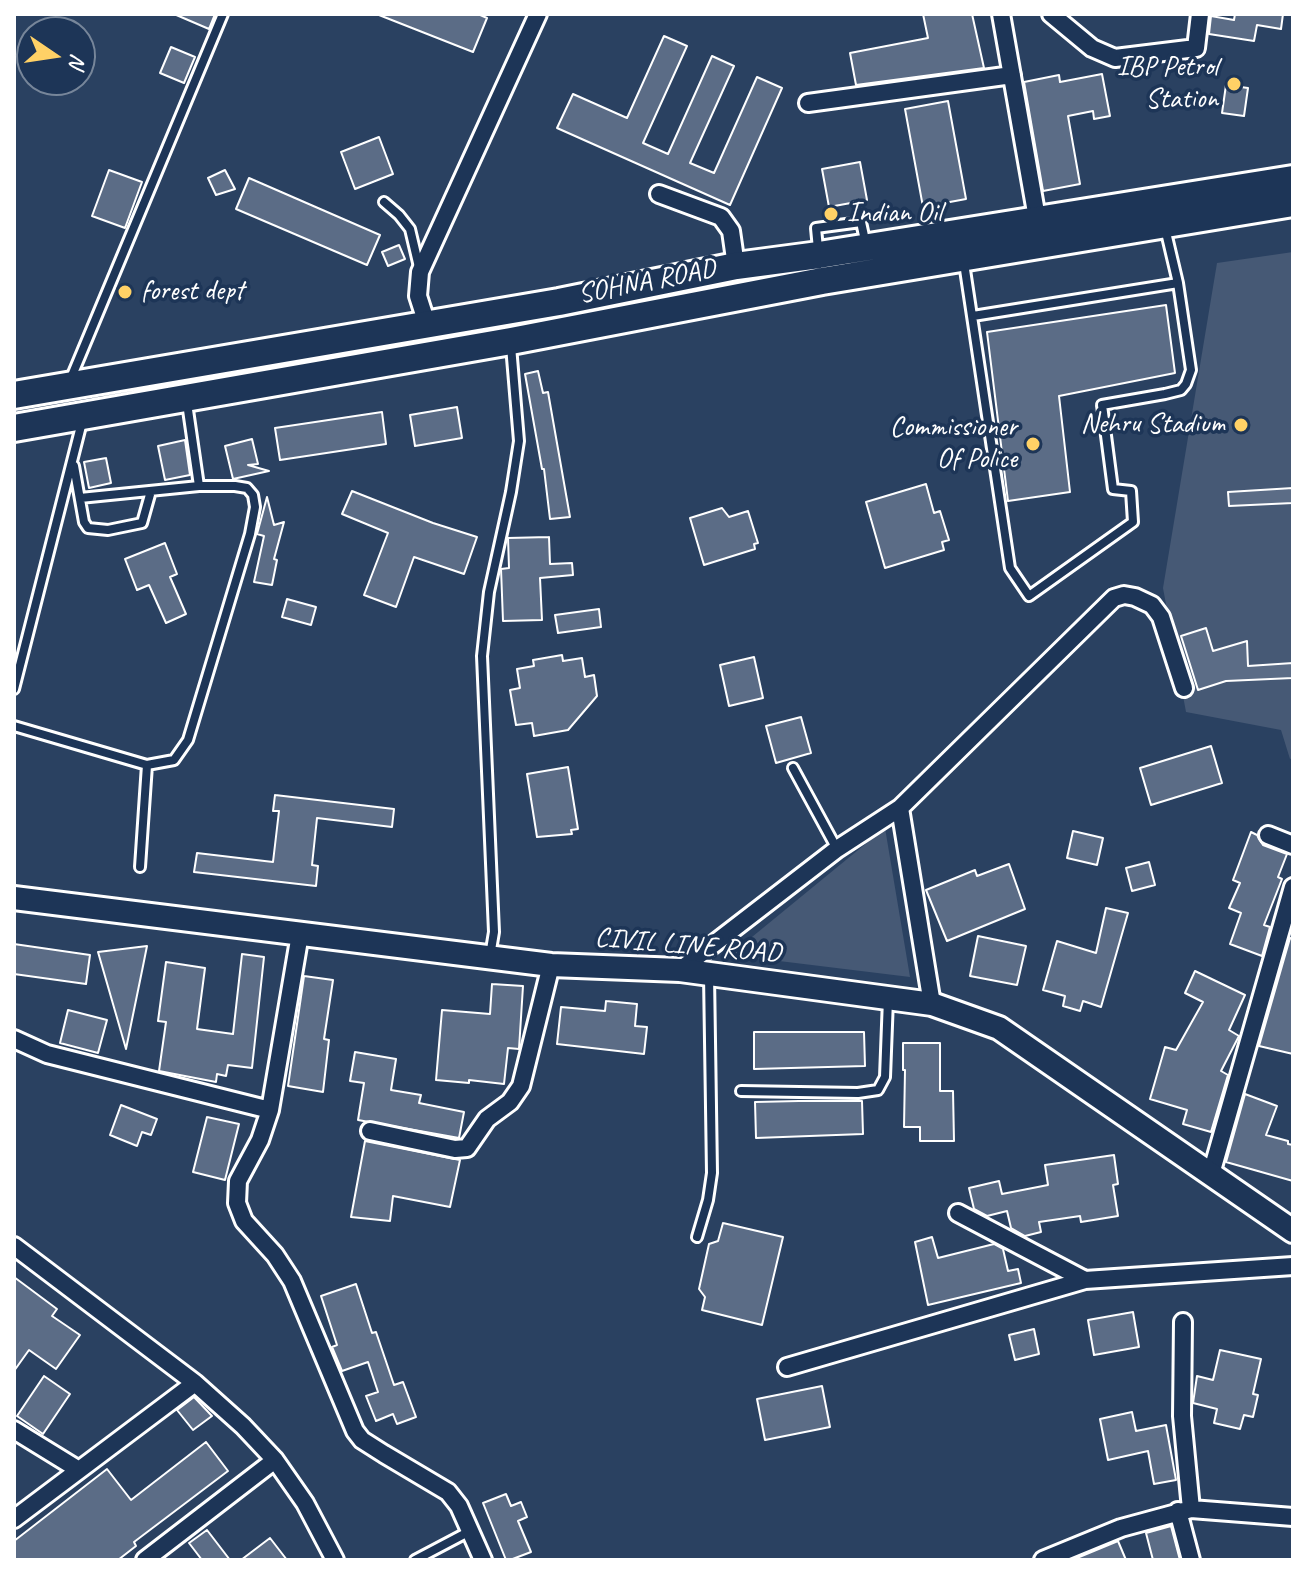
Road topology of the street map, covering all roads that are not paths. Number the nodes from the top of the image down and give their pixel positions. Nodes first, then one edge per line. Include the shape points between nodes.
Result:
1 (223, 14) edge
2 (538, 14) edge
3 (1001, 14) edge
4 (1051, 14) edge
5 (1200, 14) edge
6 (1012, 75) junction
7 (808, 103) dead end
8 (1293, 179) edge
9 (659, 194) dead end
10 (384, 202) dead end
11 (1293, 203) edge
12 (1162, 212) junction
13 (1037, 218) junction
14 (867, 247) junction
15 (963, 258) junction
16 (736, 266) junction
17 (820, 268) junction
18 (420, 272) junction
19 (871, 273) junction
20 (1178, 283) junction
21 (973, 316) junction
22 (427, 324) junction
23 (511, 341) junction
24 (14, 395) edge
25 (186, 398) junction
26 (67, 406) junction
27 (14, 428) edge
28 (73, 461) junction
29 (199, 486) junction
30 (151, 491) junction
31 (80, 498) junction
32 (1184, 688) dead end
33 (14, 689) edge
34 (14, 726) edge
35 (147, 765) junction
36 (793, 768) dead end
37 (900, 808) junction
38 (1268, 835) dead end
39 (1293, 845) edge
40 (837, 849) junction
41 (140, 867) dead end
42 (1293, 887) edge
43 (14, 898) edge
44 (300, 934) junction
45 (490, 956) junction
46 (551, 965) junction
47 (680, 970) junction
48 (709, 974) junction
49 (888, 998) junction
50 (932, 1004) junction
51 (14, 1039) edge
52 (741, 1091) dead end
53 (270, 1110) junction
54 (370, 1131) dead end
55 (1211, 1174) junction
56 (958, 1213) dead end
57 (1293, 1231) edge
58 (697, 1237) dead end
59 (14, 1246) edge
60 (1293, 1266) edge
61 (1085, 1280) junction
62 (1183, 1322) dead end
63 (787, 1367) dead end
64 (195, 1383) junction
65 (14, 1430) edge
66 (275, 1460) junction
67 (79, 1470) junction
68 (1184, 1510) junction
69 (1293, 1517) edge
70 (14, 1519) edge
71 (470, 1531) junction
72 (145, 1560) edge
73 (335, 1560) edge
74 (415, 1560) edge
75 (483, 1560) edge
76 (1043, 1560) edge
77 (1191, 1560) edge

1 - 26 lane
2 - 18 street
3 - 6 street
4 - 5 street via 1092,48 1115,58 1196,48
6 - 7 street
6 - 13 street
8 - 12 main road, SOHNA ROAD
9 - 16 street via 721,217 731,231
10 - 18 lane via 410,229
11 - 12 main road, SOHNA ROAD
12 - 13 main road, SOHNA ROAD
12 - 15 main road, SOHNA ROAD
12 - 20 lane
13 - 14 main road, SOHNA ROAD
14 - 17 main road, SOHNA ROAD
14 - 19 lane
15 - 19 main road, SOHNA ROAD
15 - 21 lane
16 - 17 main road, SOHNA ROAD
16 - 22 main road, SOHNA ROAD
17 - 19 main road, SOHNA ROAD
17 - 23 main road, SOHNA ROAD
18 - 22 street via 418,296
20 - 21 lane
20 - 21 lane via 1191,370 1186,384 1181,390 1102,405 1113,489 1131,491 1133,522 1029,596 1010,568
22 - 26 main road, SOHNA ROAD
23 - 25 main road, SOHNA ROAD
23 - 45 lane via 519,441 482,656 494,932
24 - 26 main road, SOHNA ROAD
25 - 26 main road, SOHNA ROAD
25 - 29 lane
26 - 27 main road, SOHNA ROAD
26 - 28 lane
28 - 31 lane
28 - 33 lane
29 - 30 lane
29 - 35 lane via 247,488 253,495 253,521 188,740 174,760
30 - 31 lane
30 - 31 lane via 142,523 108,530 88,528
32 - 37 street via 1161,617 1152,605 1135,597 1114,598
34 - 35 lane
35 - 41 lane
36 - 40 lane
37 - 40 street
37 - 50 street
38 - 39 street
40 - 47 street
42 - 55 street
43 - 44 street, CIVIL LINE ROAD
44 - 45 street, CIVIL LINE ROAD
44 - 53 street
45 - 46 street, CIVIL LINE ROAD
46 - 47 street, CIVIL LINE ROAD
46 - 54 street via 521,1086 467,1148
47 - 48 street, CIVIL LINE ROAD
48 - 49 street, CIVIL LINE ROAD
48 - 58 lane via 712,1173
49 - 50 street, CIVIL LINE ROAD
49 - 52 lane via 885,1077 878,1090
50 - 55 street, CIVIL LINE ROAD via 999,1028
51 - 53 street via 47,1054
53 - 71 street via 238,1181 237,1203 244,1221 292,1281 355,1431 448,1492
55 - 57 street, CIVIL LINE ROAD
56 - 61 street
59 - 64 street
60 - 61 street
61 - 63 street
62 - 68 street
64 - 66 street
64 - 67 street
65 - 67 street
66 - 72 street
66 - 73 street
67 - 70 street
68 - 69 street
68 - 76 street via 1121,1528
68 - 77 street
71 - 74 lane
71 - 75 street

